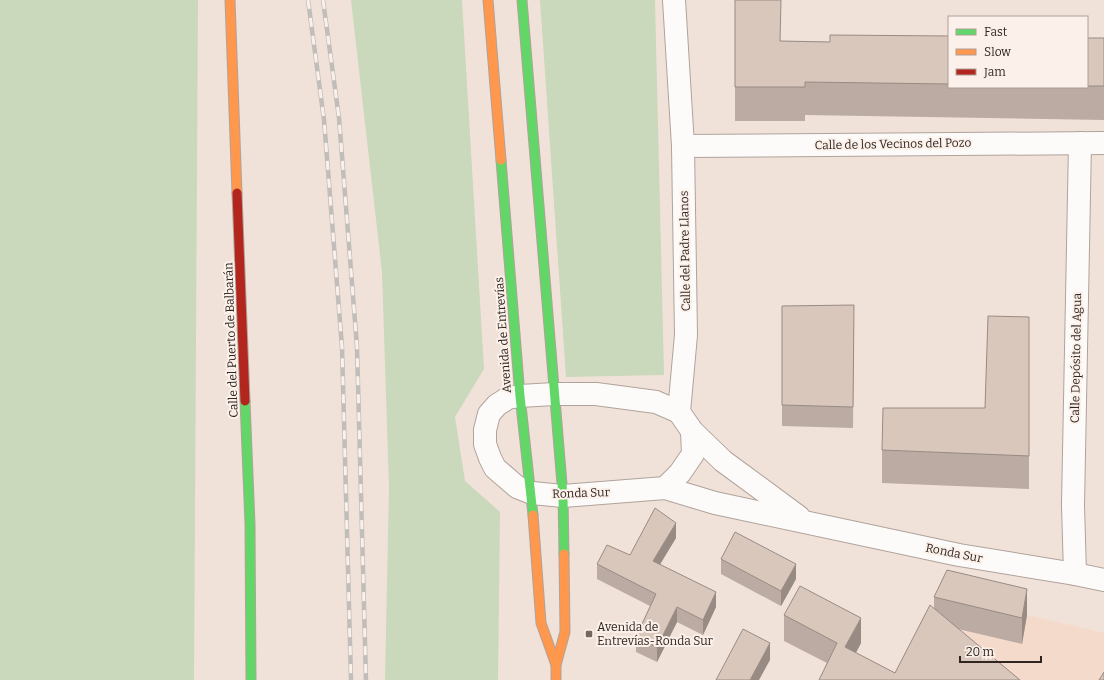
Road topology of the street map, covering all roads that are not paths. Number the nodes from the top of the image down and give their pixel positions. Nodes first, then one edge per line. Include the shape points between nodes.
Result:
1 (230, 0) edge
2 (488, 0) edge
3 (522, 0) edge
4 (674, 0) edge
5 (1080, 143) junction
6 (1104, 143) edge
7 (683, 146) junction
8 (554, 394) junction
9 (520, 396) junction
10 (679, 412) junction
11 (692, 431) junction
12 (665, 488) junction
13 (532, 493) junction
14 (563, 496) junction
15 (806, 522) junction
16 (1075, 574) junction
17 (1104, 580) edge
18 (556, 665) junction
19 (251, 680) edge
20 (556, 680) edge

1 - 19 main road, Calle del Puerto de Balbarán via 250,524
2 - 9 main road, Avenida de Entrevías
3 - 8 main road, Avenida de Entrevías
4 - 7 street, Calle del Padre Llanos
5 - 6 street, Calle de los Vecinos del Pozo
5 - 7 street, Calle de los Vecinos del Pozo
5 - 16 street, Calle Depósito del Agua via 1073,505
7 - 10 street, Calle del Padre Llanos via 686,335
8 - 9 street, Ronda Sur
8 - 10 street, Ronda Sur via 596,394 656,402
8 - 14 main road, Avenida de Entrevías
9 - 13 main road, Avenida de Entrevías
9 - 13 street, Ronda Sur via 508,398 497,404 489,414 485,444 495,468 517,486
10 - 11 street
11 - 12 street via 692,454 680,473
11 - 15 street, Ronda Sur via 723,461
12 - 14 street, Ronda Sur
12 - 15 street, Ronda Sur via 715,503
13 - 14 street, Ronda Sur
13 - 18 main road, Avenida de Entrevías via 541,623
14 - 18 main road, Avenida de Entrevías via 565,632
15 - 16 street, Ronda Sur via 959,555
16 - 17 street, Ronda Sur
18 - 20 main road, Avenida de Entrevías

